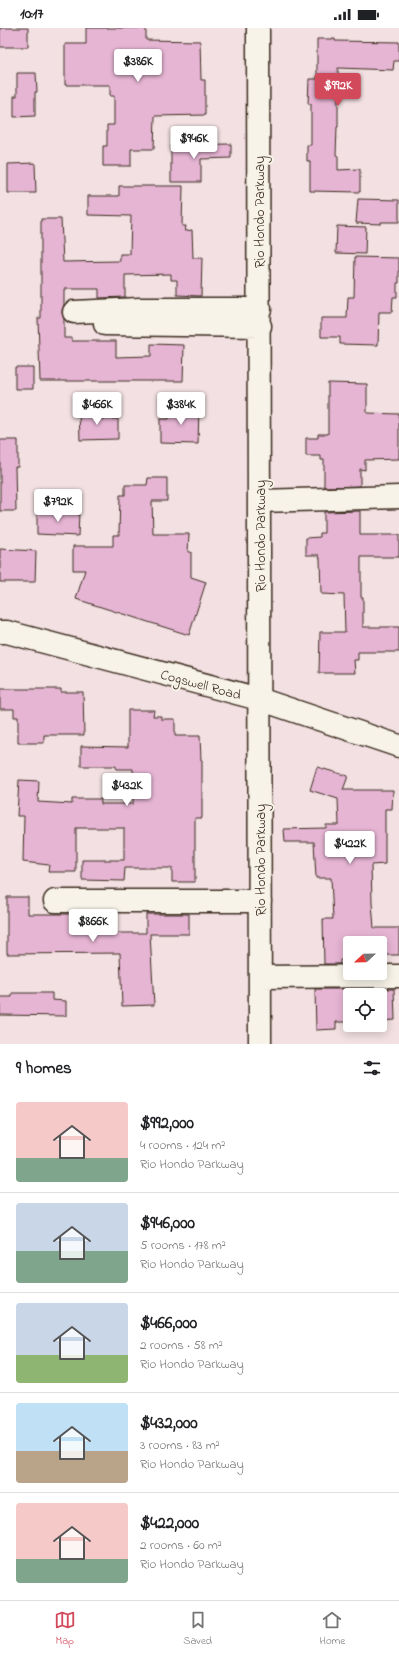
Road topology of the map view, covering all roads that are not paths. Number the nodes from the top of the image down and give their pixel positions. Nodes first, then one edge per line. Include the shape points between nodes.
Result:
1 (258, 28) edge
2 (76, 318) dead end
3 (260, 318) junction
4 (399, 497) edge
5 (260, 501) junction
6 (0, 632) edge
7 (260, 699) junction
8 (399, 746) edge
9 (56, 901) dead end
10 (260, 901) junction
11 (399, 976) edge
12 (260, 977) junction
13 (260, 1044) edge

1 - 3 street, Rio Hondo Parkway
2 - 3 street
3 - 5 street, Rio Hondo Parkway
4 - 5 street
5 - 7 street, Rio Hondo Parkway
6 - 7 street, Cogswell Road
7 - 8 street, Cogswell Road
7 - 10 street, Rio Hondo Parkway
9 - 10 street
10 - 12 street, Rio Hondo Parkway
11 - 12 street
12 - 13 street, Rio Hondo Parkway

